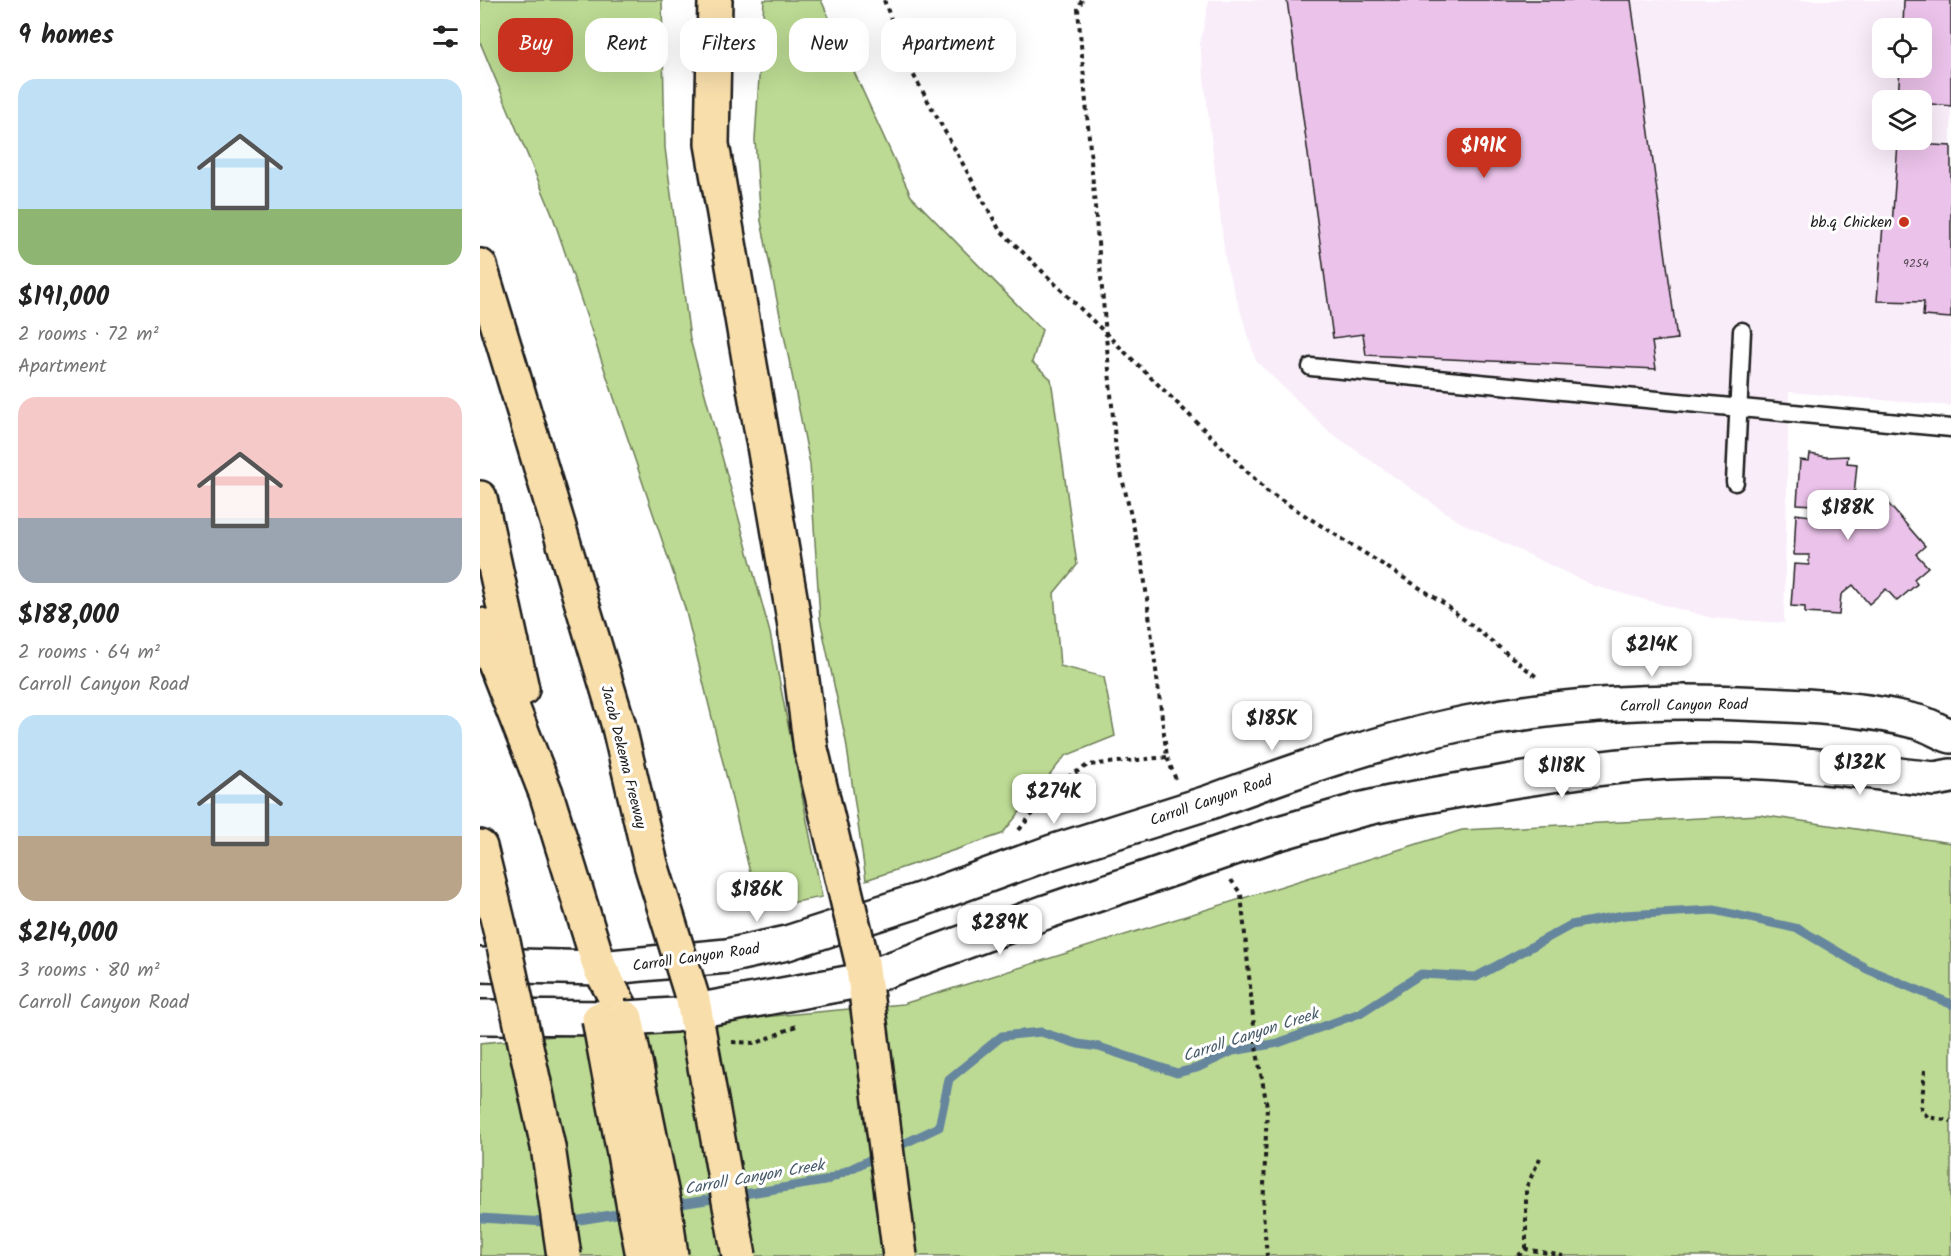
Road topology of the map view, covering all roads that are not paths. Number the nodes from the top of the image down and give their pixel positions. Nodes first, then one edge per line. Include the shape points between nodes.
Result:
1 (715, 0) edge
2 (480, 266) edge
3 (1742, 331) dead end
4 (1311, 367) dead end
5 (1738, 407) junction
6 (1951, 428) edge
7 (1735, 482) dead end
8 (480, 498) edge
9 (480, 625) edge
10 (1951, 736) edge
11 (1951, 776) edge
12 (546, 793) junction
13 (480, 847) edge
14 (480, 898) edge
15 (492, 956) edge
16 (600, 968) junction
17 (480, 1017) edge
18 (613, 1018) junction
19 (564, 1256) edge
20 (643, 1256) edge
21 (671, 1256) edge
22 (740, 1256) edge
23 (900, 1256) edge

1 - 23 highway, bridge via 712,144 789,585 811,749 862,961
2 - 22 highway, Jacob Dekema Freeway, bridge via 618,723 651,864 693,1000
3 - 5 lane
4 - 5 lane
5 - 6 lane
5 - 7 lane
8 - 12 highway
9 - 12 highway
10 - 16 main road, Carroll Canyon Road, bridge via 1919,723 1791,705 1707,702 1641,703 1467,723 1351,753 787,943 727,956
11 - 18 main road, bridge via 1935,779 1763,762 1640,765 1550,775 1403,800 1272,835 858,981 674,1015
12 - 16 highway
13 - 15 highway
14 - 15 highway
15 - 16 main road, Carroll Canyon Road
15 - 19 highway, bridge via 548,1147
16 - 18 highway
17 - 18 main road
18 - 20 highway, bridge
18 - 21 highway, bridge via 665,1210

